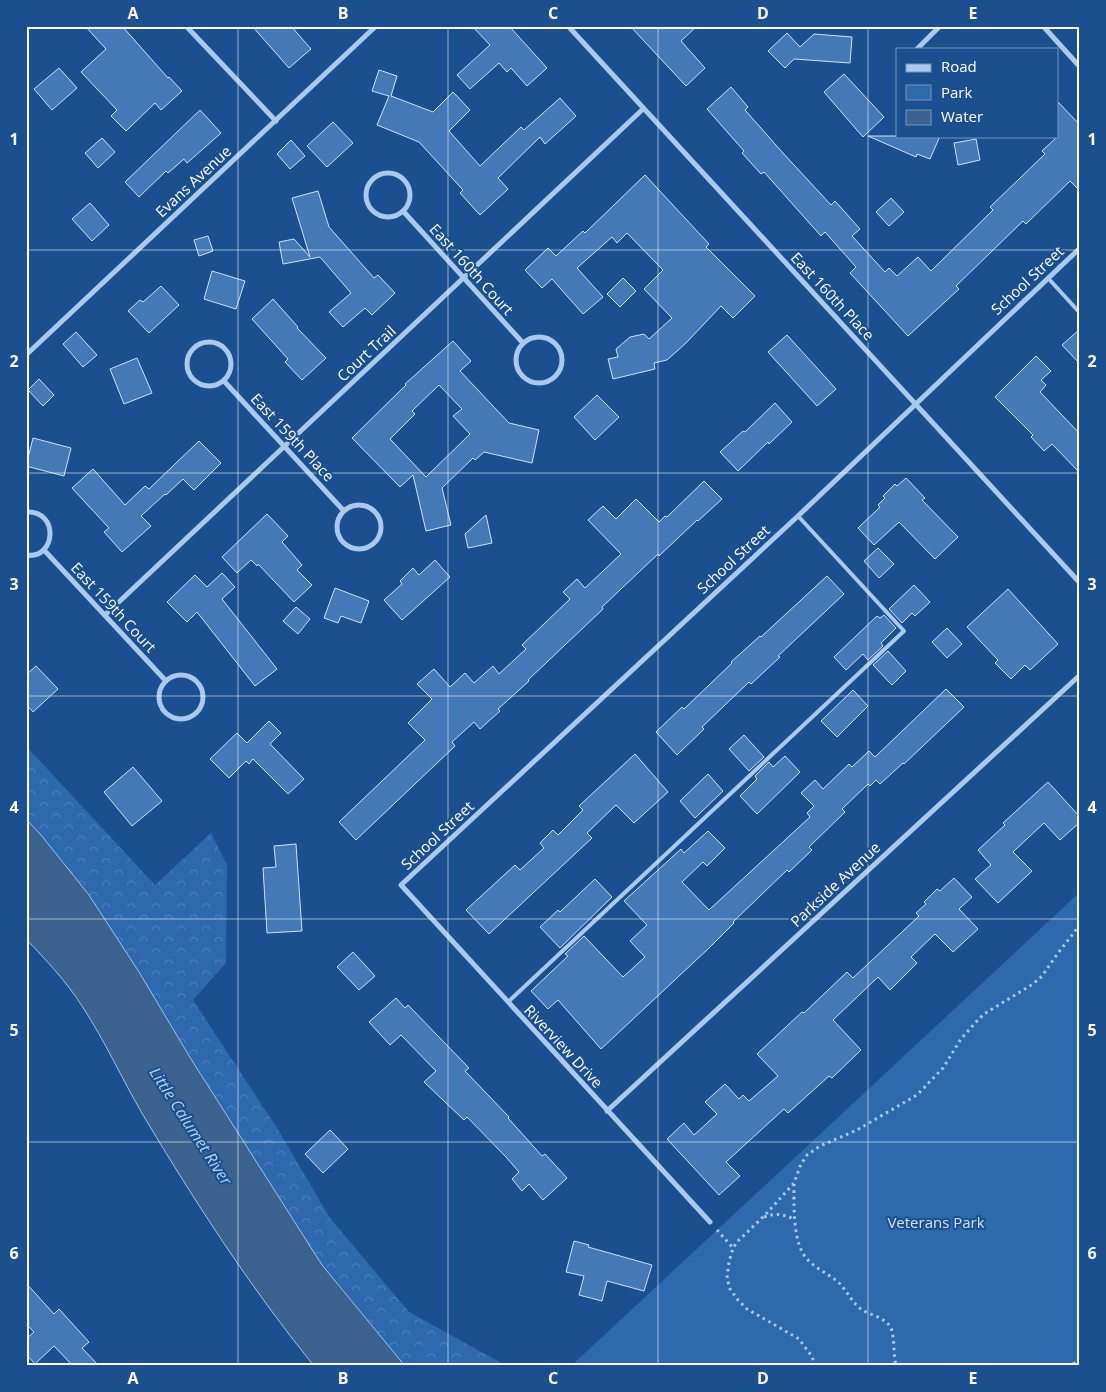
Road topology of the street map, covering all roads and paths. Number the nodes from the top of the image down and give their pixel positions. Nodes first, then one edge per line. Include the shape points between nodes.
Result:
1 (186, 26) edge
2 (376, 26) edge
3 (568, 26) edge
4 (940, 26) edge
5 (1043, 26) edge
6 (918, 48) edge
7 (1080, 67) edge
8 (643, 109) junction
9 (276, 121) junction
10 (402, 211) junction
11 (1080, 248) edge
12 (464, 278) junction
13 (1048, 278) junction
14 (1080, 313) edge
15 (523, 343) junction
16 (26, 355) edge
17 (224, 381) junction
18 (915, 404) junction
19 (285, 446) junction
20 (343, 510) junction
21 (26, 512) edge
22 (798, 516) junction
23 (44, 550) junction
24 (26, 556) edge
25 (1080, 583) edge
26 (105, 615) junction
27 (1080, 675) edge
28 (166, 680) junction
29 (401, 885) joint
30 (1080, 925) edge
31 (508, 1002) junction
32 (607, 1111) junction
33 (794, 1183) junction
34 (762, 1218) junction
35 (794, 1219) junction
36 (710, 1222) joint
37 (734, 1248) junction
38 (1080, 1361) edge
39 (816, 1366) edge
40 (896, 1366) edge
41 (1067, 1366) edge

1 - 9 street
2 - 9 street, Evans Avenue
3 - 8 street, East 160th Place
4 - 6 street
5 - 7 street
8 - 12 street, Court Trail
8 - 18 street, East 160th Place
9 - 16 street, Evans Avenue
10 - 10 street via 410,199 404,180 385,172 372,178 365,192 374,213 389,217
10 - 12 street, East 160th Court
11 - 13 street, School Street
12 - 15 street, East 160th Court
12 - 19 street, Court Trail
13 - 14 lane
13 - 18 street, School Street
15 - 15 street via 516,361 523,376 541,383 556,375 562,358 554,343 540,337
17 - 17 street via 231,369 226,349 206,341 194,347 186,361 190,376 202,386 210,387
17 - 19 street, East 159th Place
18 - 22 street, School Street
18 - 25 street, East 160th Place
19 - 20 street, East 159th Place
19 - 26 street, Court Trail
20 - 20 street via 336,527 343,542 361,550 376,542 382,525 374,510 360,504
21 - 23 street via 44,517 49,524 50,540
22 - 29 street, School Street
22 - 31 lane via 904,631
23 - 24 street
23 - 26 street, East 159th Court
26 - 28 street, East 159th Court
27 - 32 street, Parkside Avenue
28 - 28 street via 160,688 159,697 165,713 184,719 198,712 204,696 196,680 182,674
29 - 31 street, Riverview Drive
30 - 33 path via 1042,976 974,1023 943,1068 917,1095 807,1155
31 - 32 street, Riverview Drive
32 - 36 street, Riverview Drive
33 - 34 path
33 - 35 path
34 - 35 path via 784,1214
34 - 37 path
35 - 40 path via 802,1254 808,1261 837,1281 860,1308 884,1320 890,1327
36 - 37 path
37 - 39 path via 727,1278 730,1289 747,1309 799,1338
38 - 41 path

